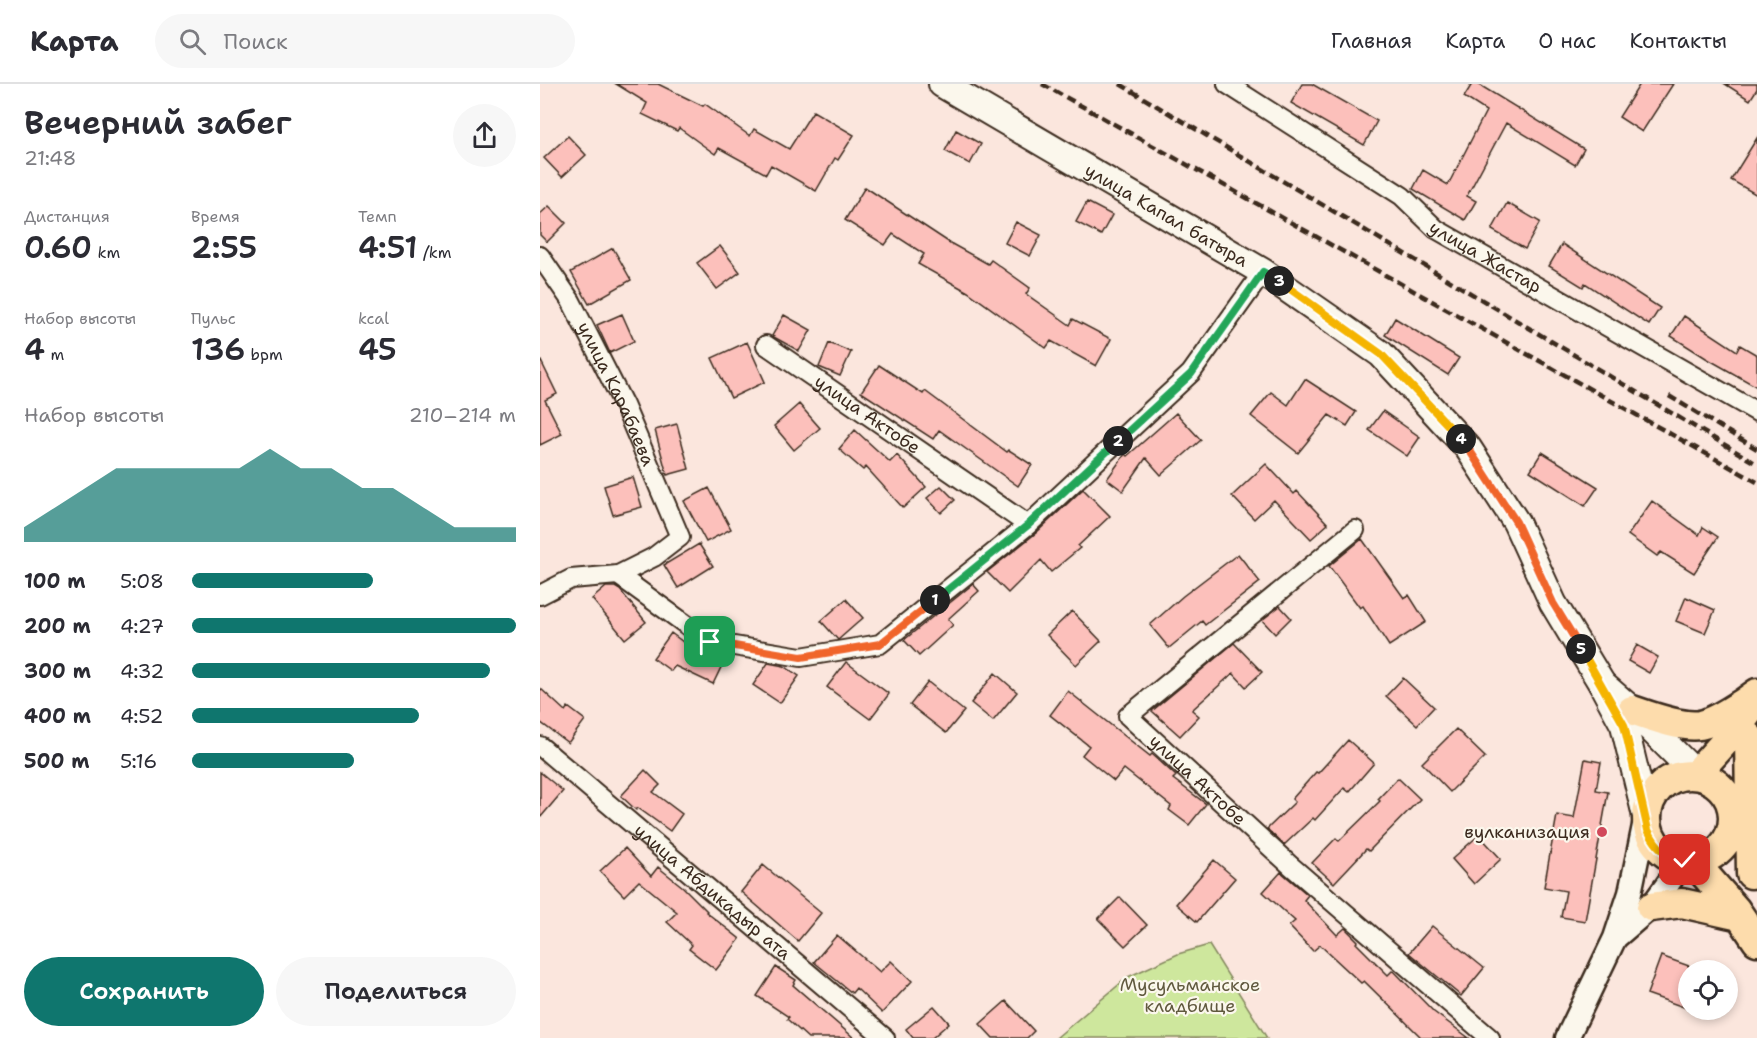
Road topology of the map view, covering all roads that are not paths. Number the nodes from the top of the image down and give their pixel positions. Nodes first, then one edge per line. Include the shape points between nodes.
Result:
1 (942, 84) edge
2 (1227, 84) edge
3 (540, 256) edge
4 (1263, 272) junction
5 (766, 345) dead end
6 (1757, 412) edge
7 (1028, 525) junction
8 (1354, 530) dead end
9 (618, 574) junction
10 (540, 595) edge
11 (1602, 684) junction
12 (1757, 693) edge
13 (1757, 700) edge
14 (1632, 710) junction
15 (1753, 726) edge
16 (540, 746) edge
17 (1696, 774) junction
18 (1731, 807) junction
19 (1646, 816) junction
20 (1689, 861) junction
21 (1749, 895) edge
22 (1651, 907) junction
23 (1615, 938) junction
24 (1757, 941) edge
25 (885, 1038) edge
26 (1490, 1038) edge
27 (1567, 1038) edge

1 - 4 main road, улица Капал батыра
2 - 6 street, улица Жастар via 1402,196 1436,229
3 - 9 street, улица Карабаева via 571,301 624,405 680,537 654,557
4 - 7 street via 1191,374
4 - 11 main road, улица Капал батыра via 1381,354 1468,448 1516,522 1553,603
5 - 7 street, улица Актобе
7 - 9 street via 880,644 801,657 710,642
8 - 26 street, улица Актобе via 1128,716 1291,866
9 - 10 street via 571,579
11 - 14 main road, улица Капал батыра
11 - 19 main road, улица Капал батыра via 1624,725
12 - 14 main road via 1700,725 1669,722
13 - 17 main road
14 - 17 main road, улица Капал батыра
15 - 18 main road via 1740,759
15 - 21 main road
16 - 25 street, улица Абдикадыр ата
17 - 18 main road via 1722,789
17 - 19 main road via 1669,780 1657,789
18 - 20 main road via 1732,827 1727,840 1706,858
18 - 21 main road
19 - 20 main road via 1655,843 1666,854
19 - 23 street via 1630,893
20 - 21 main road
20 - 22 street
21 - 22 main road
21 - 24 main road
22 - 23 street
23 - 27 street

